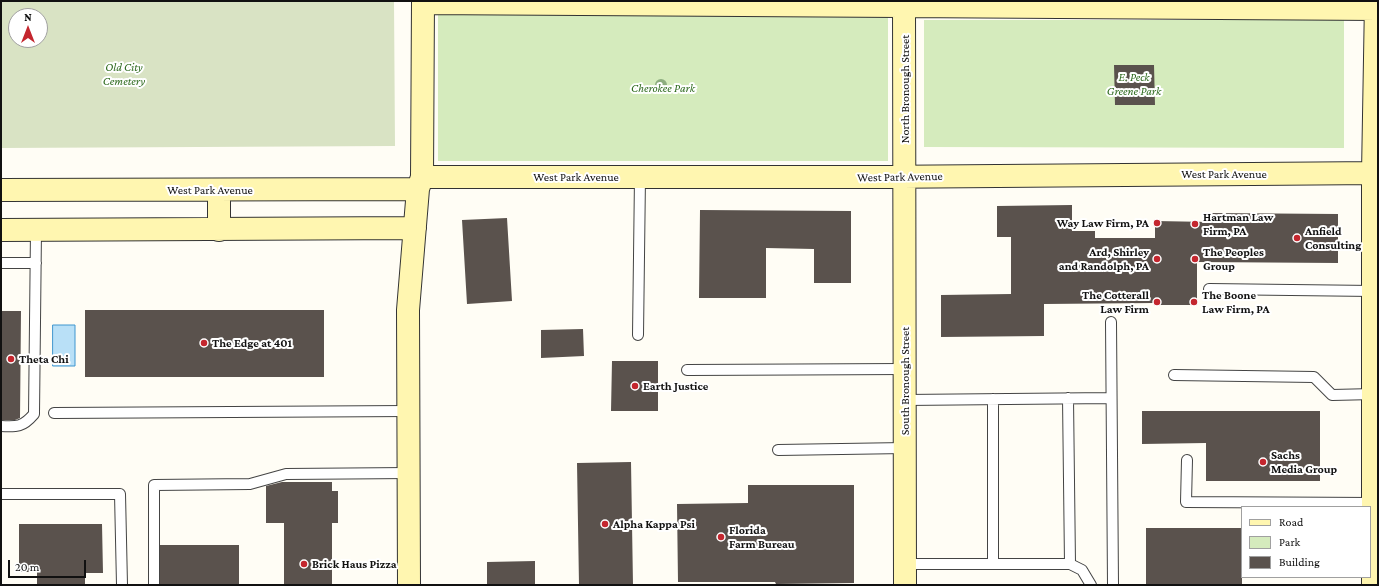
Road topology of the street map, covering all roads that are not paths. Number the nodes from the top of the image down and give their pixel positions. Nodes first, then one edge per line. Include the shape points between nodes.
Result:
1 (422, 2) edge
2 (634, 3) edge
3 (699, 3) edge
4 (904, 3) edge
5 (1377, 6) edge
6 (1376, 173) edge
7 (640, 177) junction
8 (905, 177) junction
9 (420, 183) junction
10 (1, 190) edge
11 (218, 190) junction
12 (415, 228) junction
13 (1, 230) edge
14 (36, 230) junction
15 (218, 230) junction
16 (1376, 246) edge
17 (1, 263) edge
18 (36, 263) junction
19 (1208, 289) dead end
20 (1373, 291) junction
21 (1111, 322) dead end
22 (638, 335) dead end
23 (905, 369) junction
24 (686, 370) dead end
25 (1174, 375) dead end
26 (1376, 394) edge
27 (1068, 398) junction
28 (1111, 398) junction
29 (993, 399) junction
30 (905, 400) junction
31 (409, 411) junction
32 (54, 413) dead end
33 (1, 426) edge
34 (905, 448) junction
35 (778, 450) dead end
36 (1187, 460) dead end
37 (409, 473) junction
38 (1, 494) edge
39 (1373, 503) junction
40 (905, 564) junction
41 (993, 564) junction
42 (1070, 564) junction
43 (122, 585) edge
44 (154, 585) edge
45 (409, 585) edge
46 (905, 585) edge
47 (1091, 585) edge
48 (1113, 585) edge
49 (1373, 585) edge

1 - 2 street
1 - 9 street
2 - 3 street
3 - 4 street
4 - 5 street
4 - 8 street, North Bronough Street
5 - 6 street
6 - 8 street, West Park Avenue
6 - 16 street
7 - 8 street, West Park Avenue
7 - 9 street, West Park Avenue
7 - 22 lane
8 - 23 street, South Bronough Street
9 - 11 street, West Park Avenue
9 - 12 street
10 - 11 street, West Park Avenue
11 - 15 street
12 - 15 street
12 - 31 street via 408,310
13 - 14 street
14 - 15 street
14 - 18 lane
16 - 20 street
17 - 18 lane
18 - 33 lane via 34,414 17,427
19 - 20 lane
20 - 26 street
21 - 28 lane
23 - 24 lane
23 - 30 street, South Bronough Street
25 - 26 lane via 1314,377 1332,395
26 - 39 street
27 - 28 lane
27 - 29 lane
27 - 42 lane
28 - 48 lane
29 - 30 lane
29 - 41 lane
30 - 34 street, South Bronough Street
31 - 32 lane
31 - 37 street
34 - 35 lane
34 - 40 street, South Bronough Street
36 - 39 lane via 1186,502
37 - 44 lane via 286,474 250,484 154,485
37 - 45 street
38 - 43 lane via 120,494
39 - 49 street
40 - 41 lane
40 - 46 street, South Bronough Street
41 - 42 lane
42 - 47 lane via 1082,570

